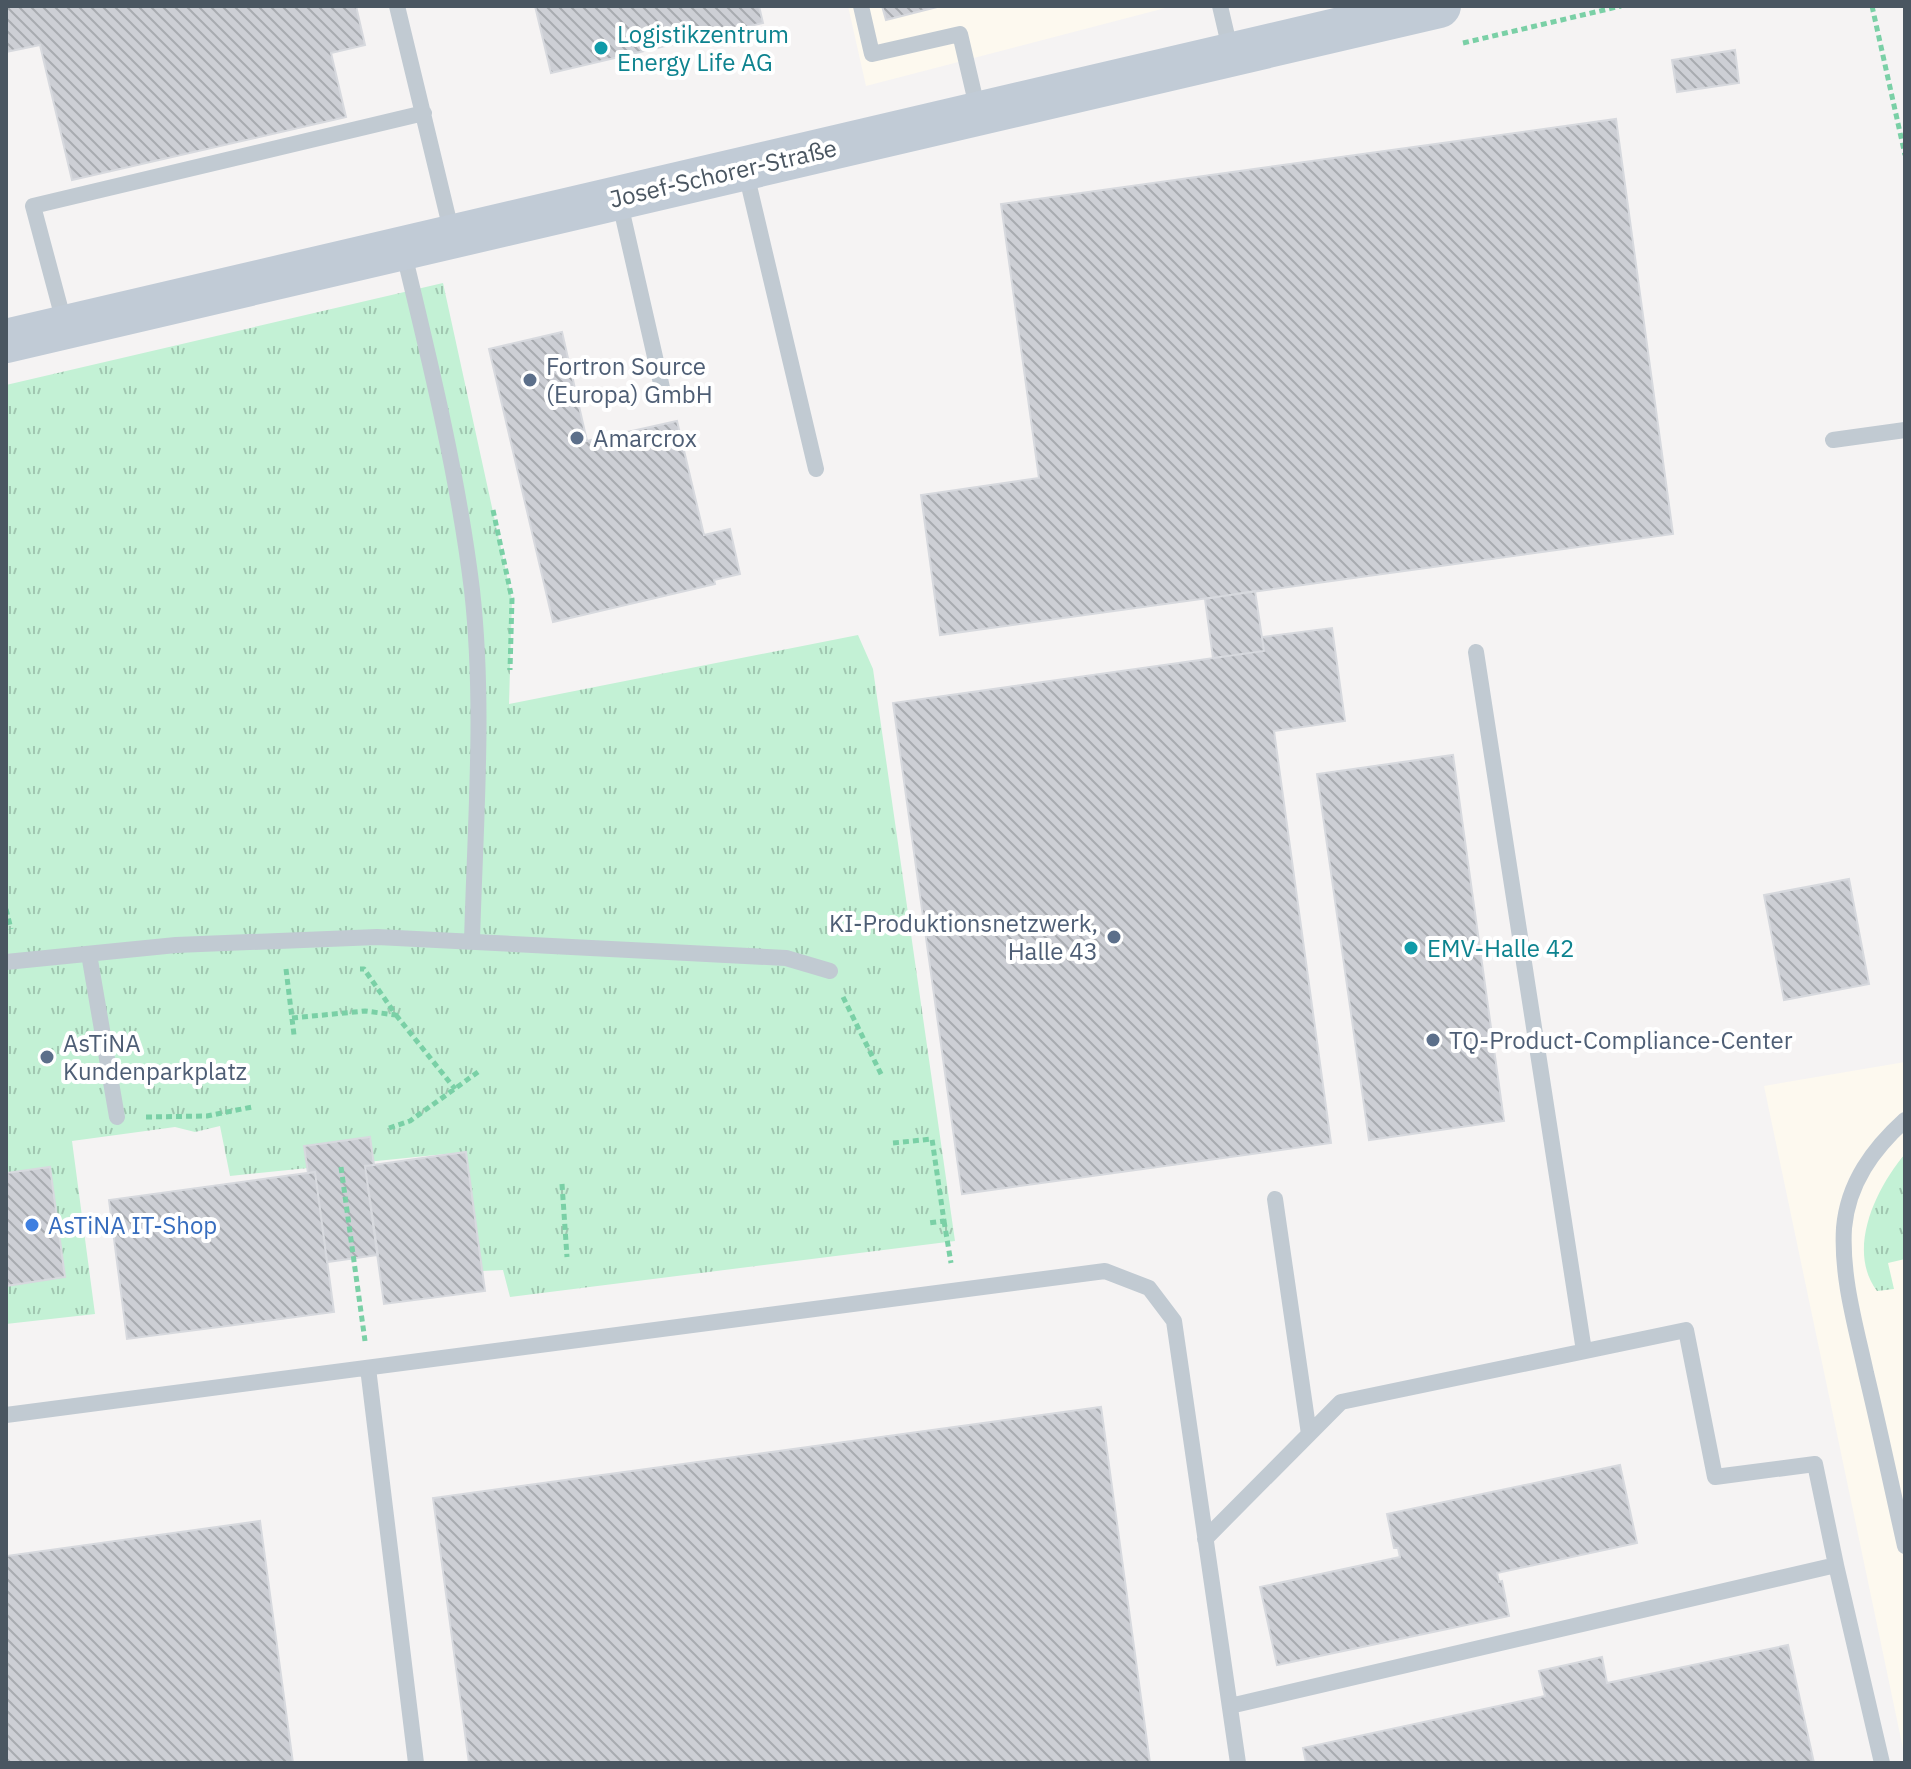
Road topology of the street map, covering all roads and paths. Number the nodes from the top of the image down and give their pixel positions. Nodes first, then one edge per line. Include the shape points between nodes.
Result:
1 (397, 6) edge
2 (861, 6) edge
3 (1220, 6) edge
4 (1439, 6) edge
5 (1873, 6) edge
6 (1231, 54) junction
7 (424, 113) junction
8 (979, 113) junction
9 (1905, 155) edge
10 (745, 168) junction
11 (619, 198) junction
12 (453, 237) junction
13 (403, 249) junction
14 (65, 326) junction
15 (6, 341) edge
16 (663, 392) dead end
17 (1905, 430) edge
18 (1833, 440) dead end
19 (816, 469) dead end
20 (1476, 652) dead end
21 (6, 909) edge
22 (11, 929) dead end
23 (472, 942) junction
24 (89, 954) junction
25 (6, 962) edge
26 (349, 970) dead end
27 (830, 971) joint
28 (302, 972) dead end
29 (396, 1015) junction
30 (292, 1018) junction
31 (294, 1035) dead end
32 (478, 1072) dead end
33 (882, 1076) dead end
34 (455, 1089) junction
35 (252, 1107) dead end
36 (117, 1117) joint
37 (1905, 1120) edge
38 (389, 1128) dead end
39 (893, 1143) dead end
40 (341, 1167) dead end
41 (562, 1184) dead end
42 (1275, 1199) dead end
43 (944, 1221) junction
44 (929, 1223) dead end
45 (567, 1257) dead end
46 (955, 1291) junction
47 (1584, 1351) junction
48 (368, 1368) junction
49 (6, 1415) edge
50 (1309, 1434) junction
51 (1205, 1539) junction
52 (1905, 1546) edge
53 (1836, 1565) junction
54 (1230, 1706) junction
55 (416, 1763) edge
56 (1238, 1763) edge
57 (1882, 1763) edge

1 - 7 lane
2 - 8 lane via 872,54 960,34
3 - 6 lane
4 - 6 street, Josef-Schorer-Straße
5 - 9 path
6 - 8 street, Josef-Schorer-Straße
7 - 12 lane
7 - 14 lane via 33,206
8 - 10 street, Josef-Schorer-Straße
10 - 11 street, Josef-Schorer-Straße
10 - 19 lane
11 - 12 street, Josef-Schorer-Straße
11 - 16 lane
12 - 13 street, Josef-Schorer-Straße
13 - 14 street, Josef-Schorer-Straße
13 - 23 lane via 453,470 472,591 478,707
14 - 15 street, Josef-Schorer-Straße
17 - 18 lane
20 - 47 lane
21 - 22 path
23 - 24 lane via 377,937
23 - 27 lane via 786,958
24 - 25 lane
24 - 36 lane
26 - 29 path via 364,969
27 - 33 path
28 - 30 path via 287,973
29 - 30 path via 365,1011
29 - 34 path
30 - 31 path
32 - 34 path
34 - 38 path via 410,1121
35 - 36 path via 207,1116
37 - 52 lane via 1875,1147 1855,1184 1844,1227 1853,1315
39 - 43 path via 932,1139
40 - 48 path
41 - 45 path
42 - 50 lane
43 - 44 path
43 - 46 path
46 - 48 lane
46 - 51 lane via 1105,1271 1149,1288 1174,1321
47 - 50 lane via 1341,1402
47 - 53 lane via 1686,1330 1715,1477 1815,1464
48 - 49 lane
48 - 55 lane
50 - 51 lane
51 - 54 lane
53 - 54 lane
53 - 57 lane
54 - 56 lane

